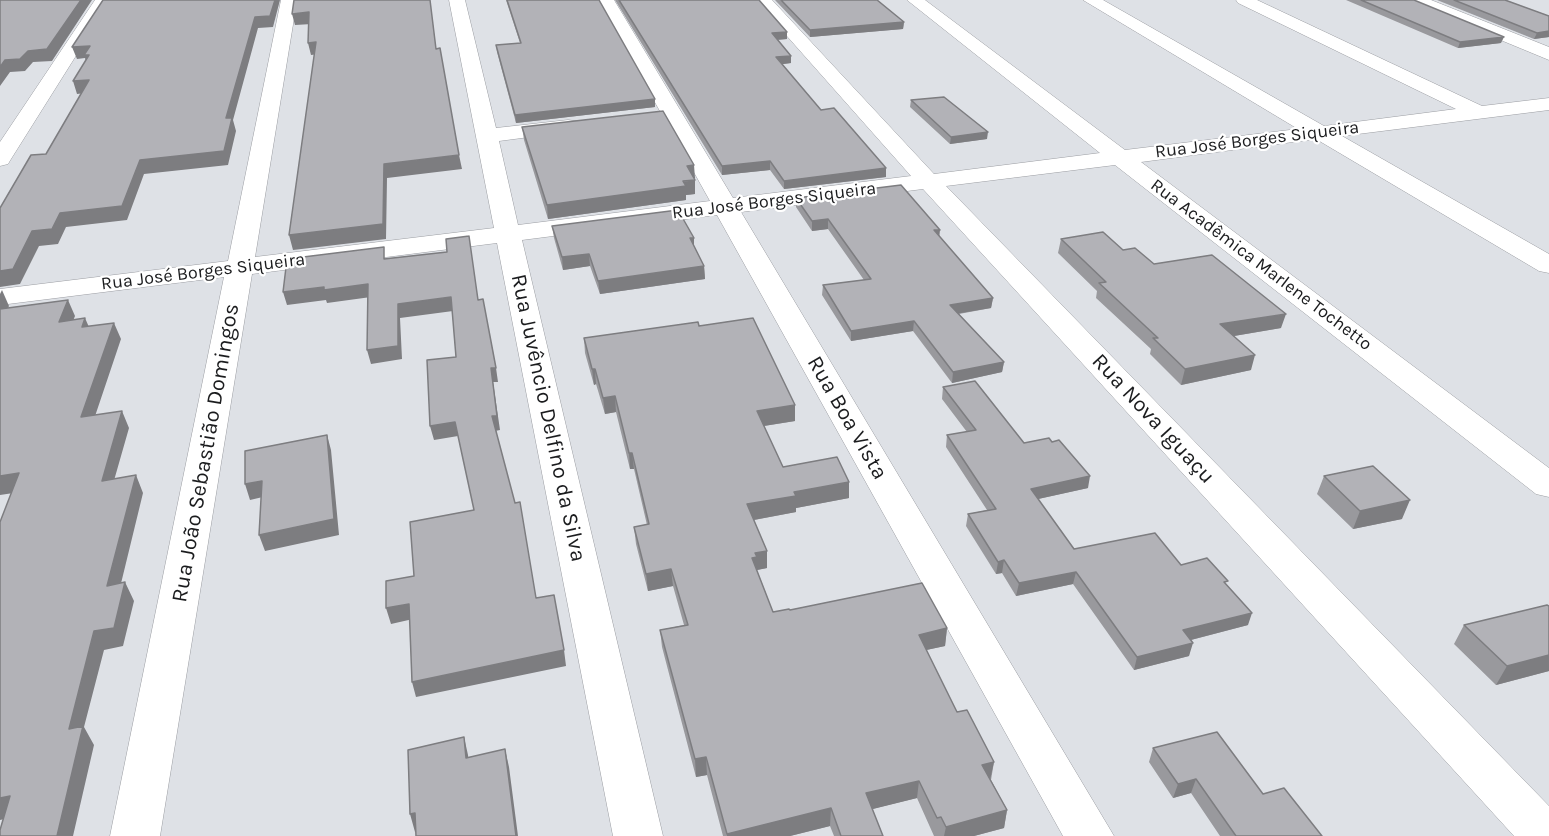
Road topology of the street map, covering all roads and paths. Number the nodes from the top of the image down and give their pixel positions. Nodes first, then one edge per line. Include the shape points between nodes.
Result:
1 (103, 0) edge
2 (289, 0) edge
3 (457, 0) edge
4 (606, 0) edge
5 (763, 0) edge
6 (915, 0) edge
7 (1091, 0) edge
8 (1244, 0) edge
9 (1417, 0) edge
10 (1549, 54) edge
11 (1549, 104) edge
12 (1480, 113) junction
13 (671, 114) junction
14 (648, 116) edge
15 (591, 123) edge
16 (1320, 132) junction
17 (487, 136) junction
18 (1120, 157) junction
19 (0, 159) edge
20 (928, 182) junction
21 (725, 207) junction
22 (508, 234) junction
23 (1549, 265) edge
24 (240, 267) junction
25 (0, 297) edge
26 (1549, 486) edge
27 (135, 836) edge
28 (638, 836) edge
29 (1089, 836) edge
30 (1546, 836) edge

1 - 19 street
2 - 24 street, Rua João Sebastião Domingos
3 - 17 street, Rua Juvêncio Delfino da Silva
4 - 13 street, Rua Boa Vista
5 - 20 street, Rua Nova Iguaçu
6 - 18 street, Rua Acadêmica Marlene Tochetto
7 - 16 street
8 - 12 street
9 - 10 street
11 - 12 street, Rua José Borges Siqueira
12 - 16 street, Rua José Borges Siqueira
13 - 14 street
13 - 21 street, Rua Boa Vista
15 - 17 street
16 - 18 street, Rua José Borges Siqueira
16 - 23 street
17 - 22 street, Rua Juvêncio Delfino da Silva
18 - 20 street, Rua José Borges Siqueira
18 - 26 street, Rua Acadêmica Marlene Tochetto
20 - 21 street, Rua José Borges Siqueira
20 - 30 street, Rua Nova Iguaçu
21 - 22 street, Rua José Borges Siqueira
21 - 29 street, Rua Boa Vista
22 - 24 street, Rua José Borges Siqueira
22 - 28 street, Rua Juvêncio Delfino da Silva
24 - 25 street, Rua José Borges Siqueira
24 - 27 street, Rua João Sebastião Domingos

